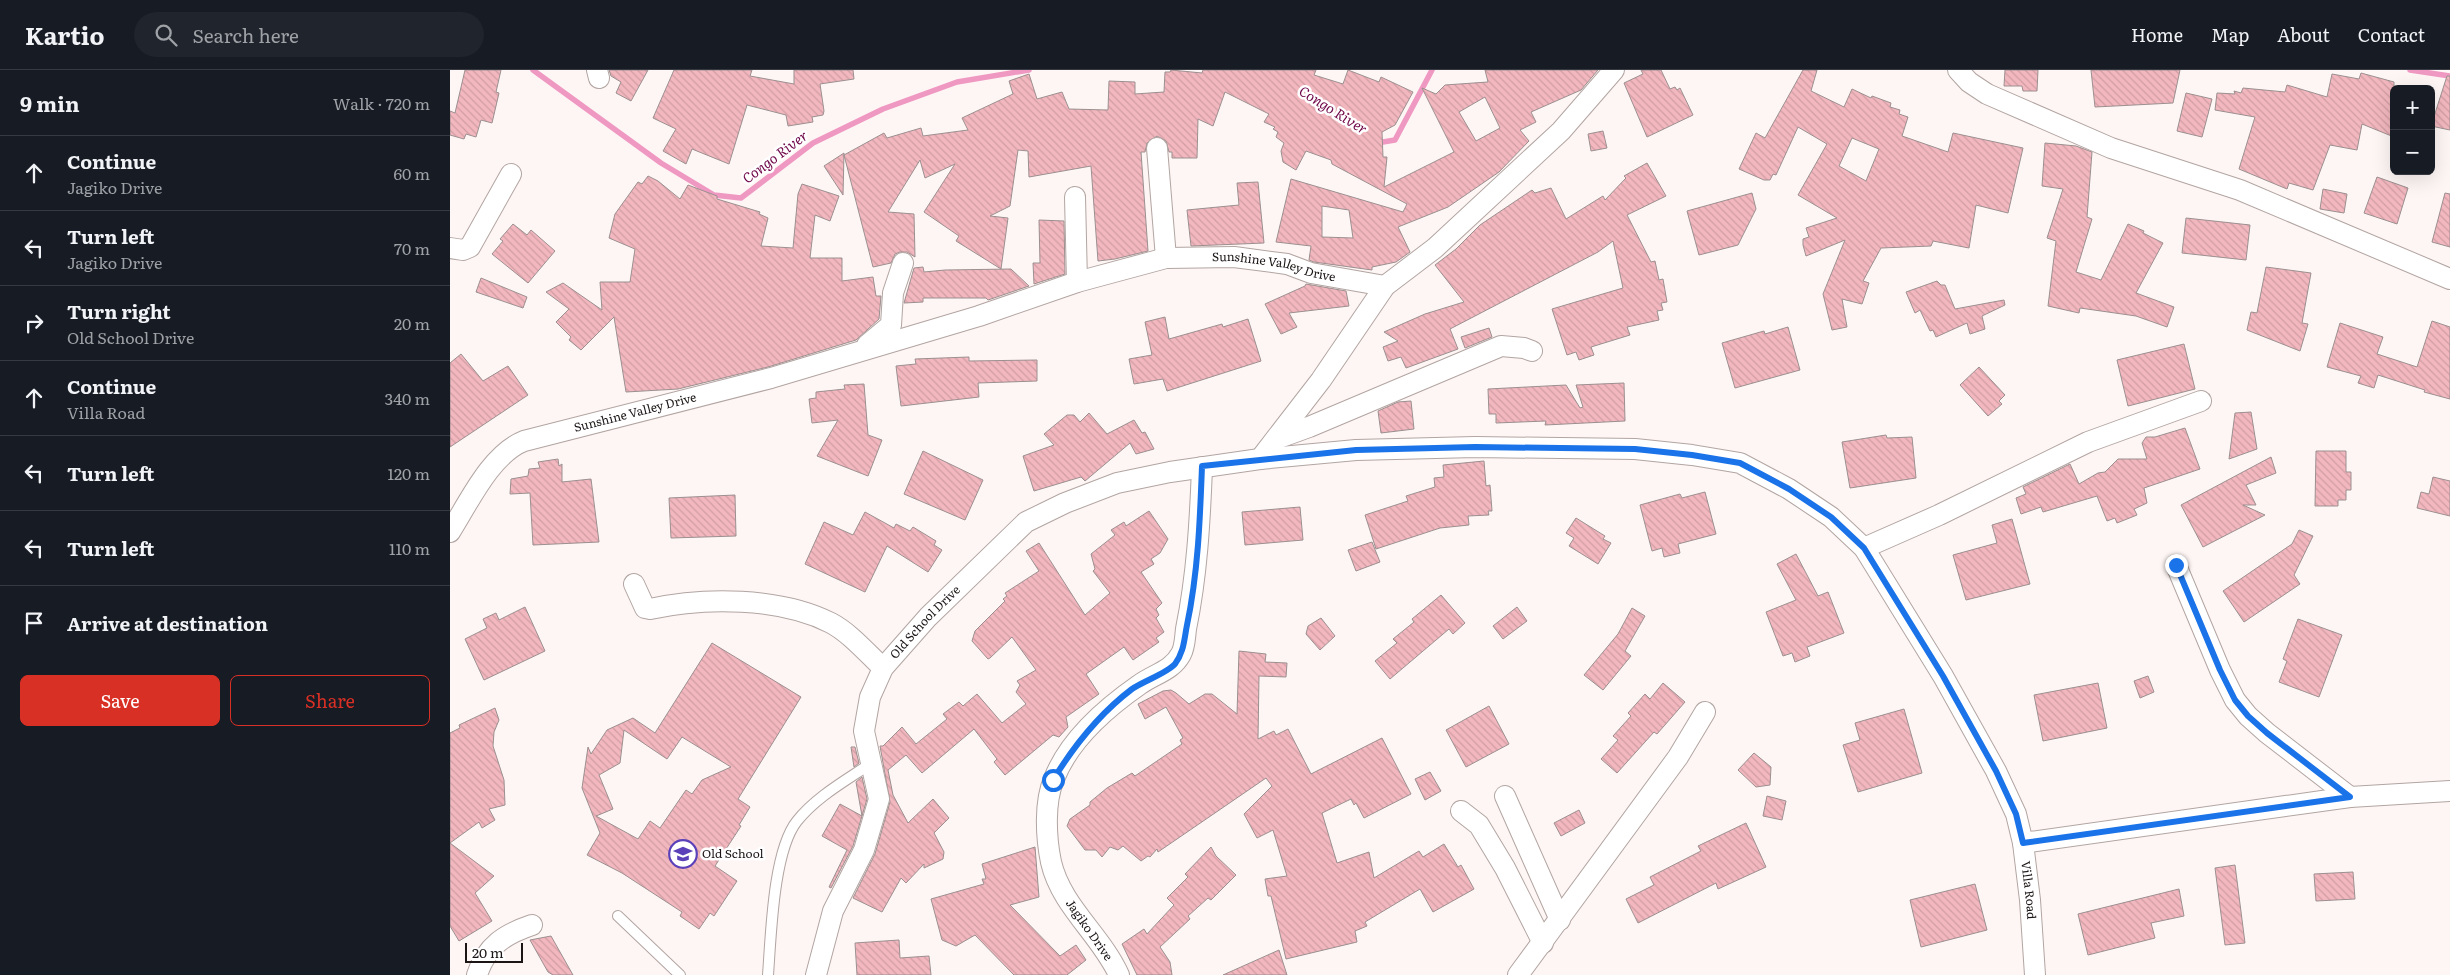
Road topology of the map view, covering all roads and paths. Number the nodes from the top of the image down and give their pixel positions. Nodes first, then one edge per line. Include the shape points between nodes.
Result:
1 (1614, 70) edge
2 (1958, 70) edge
3 (1157, 148) dead end
4 (511, 174) dead end
5 (1074, 197) dead end
6 (450, 248) edge
7 (1166, 258) junction
8 (903, 263) dead end
9 (2450, 279) edge
10 (1077, 282) junction
11 (1385, 286) junction
12 (860, 350) junction
13 (1532, 351) dead end
14 (2200, 401) dead end
15 (1276, 439) junction
16 (1260, 459) junction
17 (1202, 466) junction
18 (450, 532) edge
19 (1864, 548) junction
20 (2176, 565) dead end
21 (634, 584) dead end
22 (883, 668) junction
23 (1705, 712) dead end
24 (870, 764) junction
25 (2450, 790) edge
26 (1505, 796) dead end
27 (2350, 797) junction
28 (1461, 811) dead end
29 (2023, 843) junction
30 (618, 916) dead end
31 (1560, 920) junction
32 (532, 925) dead end
33 (1543, 943) junction
34 (477, 975) edge
35 (680, 975) edge
36 (768, 975) edge
37 (816, 975) edge
38 (1119, 975) edge
39 (1518, 975) edge
40 (2034, 975) edge

1 - 11 street via 1561,131 1435,248
2 - 9 street via 1987,94 2111,148 2240,190
3 - 7 street
4 - 6 street via 470,247 463,250
5 - 10 street
7 - 10 street, Sunshine Valley Drive
7 - 11 street, Sunshine Valley Drive via 1234,257
8 - 12 street, Sunshine Valley Drive via 893,293 891,324
10 - 12 street, Sunshine Valley Drive via 979,316
11 - 15 street
12 - 18 street, Sunshine Valley Drive via 771,378 512,446 499,456
13 - 15 street via 1501,346
14 - 19 street via 2088,442
15 - 16 street
16 - 17 street, Old School Drive
16 - 19 street, Villa Road via 1356,450 1475,447 1635,449 1692,455 1740,463 1789,489 1831,517
17 - 22 street, Old School Drive via 1117,483 1026,522 928,617
17 - 38 street, Jagiko Drive via 1194,593 1182,653 1173,666 1112,704 1074,745 1053,780 1046,820 1051,863 1067,899 1105,949
19 - 29 street, Villa Road via 1943,676 1996,771 2016,814
20 - 27 street via 2235,700 2267,733
21 - 22 street via 645,608 650,609 679,602 768,603 831,623
22 - 24 street, Old School Drive via 870,697 864,731
23 - 31 street via 1678,757
24 - 36 lane via 818,800 796,822 783,854 773,900
24 - 37 street, Old School Drive via 879,799 873,826 833,911
25 - 27 street
26 - 31 street
27 - 29 street
28 - 33 street via 1479,825
29 - 40 street, Villa Road
30 - 35 lane
31 - 33 street
32 - 34 street via 511,932 493,945
33 - 39 street

